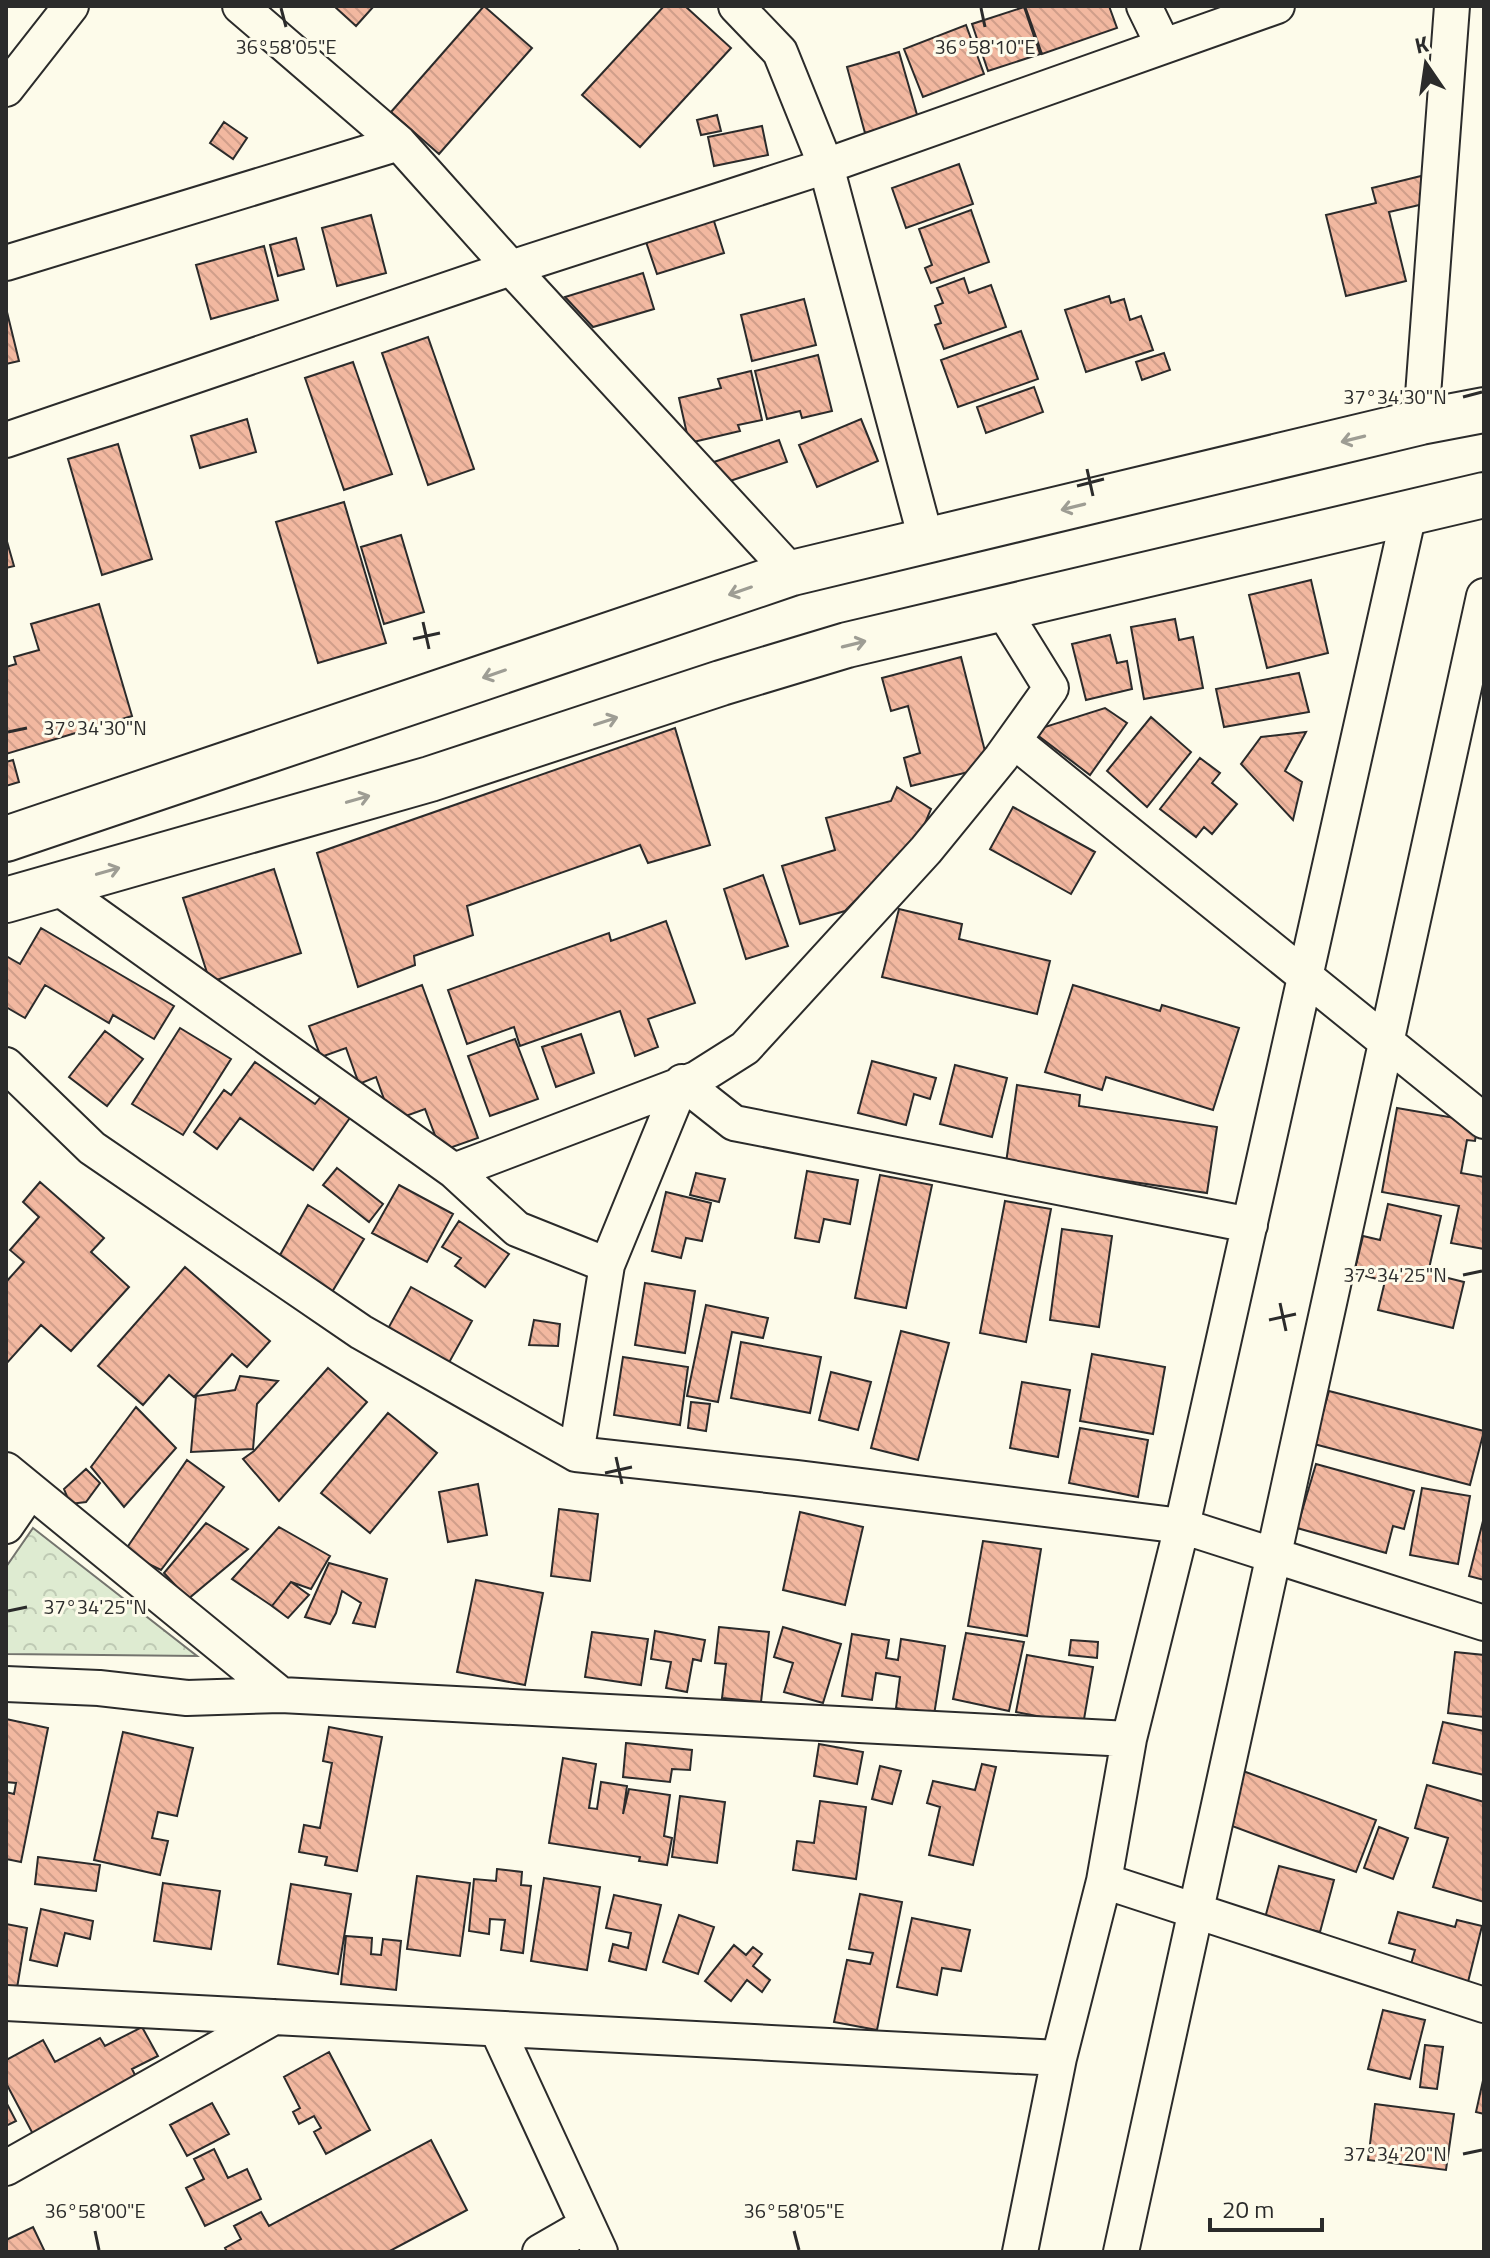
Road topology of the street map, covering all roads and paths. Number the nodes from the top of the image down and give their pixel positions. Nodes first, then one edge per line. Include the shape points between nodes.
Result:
1 (71, 6) edge
2 (240, 6) edge
3 (736, 6) edge
4 (1144, 6) edge
5 (1277, 6) edge
6 (1452, 6) edge
7 (1163, 45) junction
8 (6, 89) edge
9 (399, 143) junction
10 (826, 166) junction
11 (6, 263) edge
12 (511, 268) junction
13 (1484, 410) edge
14 (1421, 422) junction
15 (6, 440) edge
16 (1484, 495) edge
17 (1409, 513) junction
18 (927, 543) junction
19 (792, 573) junction
20 (1484, 596) edge
21 (1002, 609) junction
22 (1014, 741) junction
23 (6, 839) edge
24 (56, 886) junction
25 (6, 900) edge
26 (1305, 977) junction
27 (1386, 1042) junction
28 (6, 1065) edge
29 (682, 1082) junction
30 (1484, 1121) edge
31 (454, 1171) junction
32 (1250, 1225) junction
33 (607, 1265) junction
34 (576, 1454) junction
35 (18, 1480) edge
36 (6, 1526) edge
37 (1182, 1526) junction
38 (1273, 1555) junction
39 (1484, 1623) edge
40 (6, 1684) edge
41 (281, 1695) junction
42 (1129, 1739) junction
43 (1104, 1881) junction
44 (1196, 1911) junction
45 (6, 2003) edge
46 (1484, 2005) edge
47 (274, 2017) junction
48 (497, 2029) junction
49 (1059, 2058) junction
50 (6, 2168) edge
51 (594, 2239) edge
52 (540, 2252) edge
53 (1020, 2252) edge
54 (1121, 2252) edge

1 - 8 street
2 - 9 street
3 - 10 street via 780,52
4 - 7 street
5 - 7 street
6 - 14 street
7 - 10 street
9 - 11 street
9 - 12 street
10 - 12 street
10 - 18 street
12 - 15 street
12 - 19 street
13 - 14 main road
14 -> 18 main road
16 - 17 main road
17 - 21 main road
17 - 26 street
18 - 19 main road
19 -> 23 main road
20 - 27 street
21 - 22 street via 1051,688
24 -> 21 main road via 430,779 847,645
22 - 26 street
22 - 29 street via 926,850 745,1048 696,1079
24 - 25 main road
24 - 31 street
26 - 27 street
26 - 32 street
27 - 30 street
27 - 38 street
28 - 34 street via 92,1148 361,1332
29 - 31 street
29 - 32 street via 734,1123
29 - 33 street
31 - 33 street via 517,1229
32 - 37 street
33 - 34 street
34 - 37 street
35 - 36 street
35 - 41 street
37 - 38 street
37 - 42 street
38 - 39 street
38 - 44 street
40 - 41 street via 187,1698
41 - 42 street
42 - 43 street
43 - 44 street
43 - 49 street
44 - 46 street
44 - 54 street
45 - 47 street
47 - 48 street
47 - 50 street
48 - 49 street
48 - 51 street
49 - 53 street
51 - 52 street

